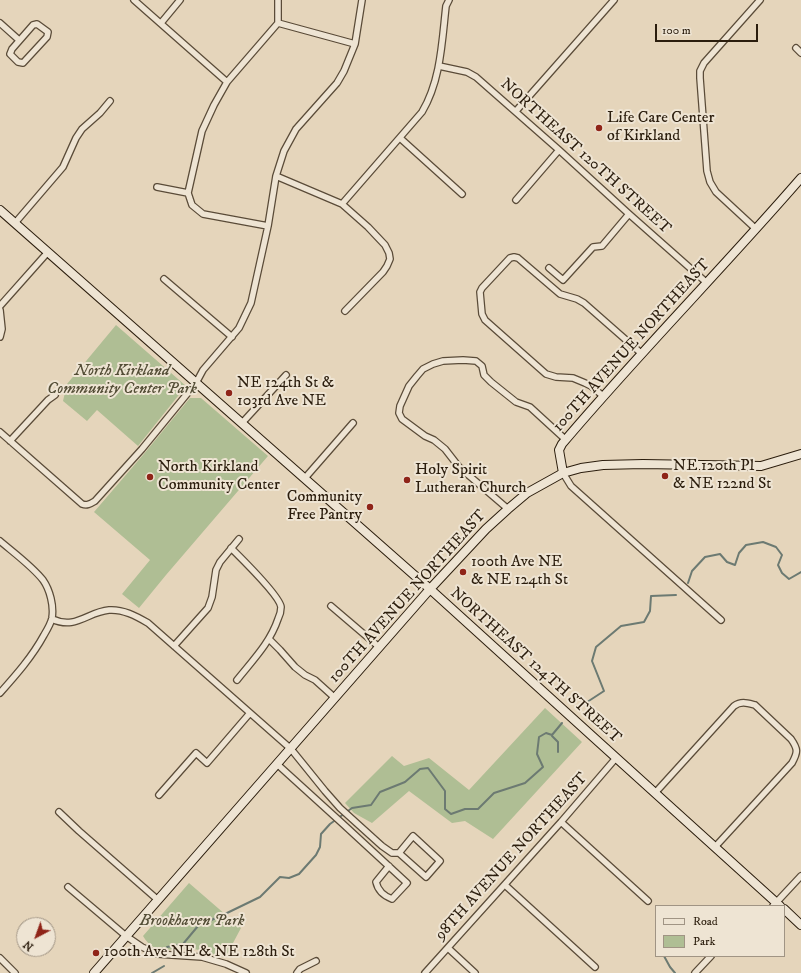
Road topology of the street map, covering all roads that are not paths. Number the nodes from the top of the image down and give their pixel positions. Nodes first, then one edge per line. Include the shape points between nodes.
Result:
1 (134, 0) edge
2 (180, 0) edge
3 (278, 0) edge
4 (362, 0) edge
5 (449, 0) edge
6 (614, 0) edge
7 (760, 0) edge
8 (0, 23) edge
9 (161, 23) junction
10 (278, 23) junction
11 (19, 40) junction
12 (355, 44) junction
13 (796, 48) dead end
14 (801, 53) edge
15 (439, 66) junction
16 (227, 82) junction
17 (110, 101) dead end
18 (516, 111) junction
19 (400, 138) junction
20 (559, 150) junction
21 (276, 176) junction
22 (801, 178) edge
23 (158, 187) dead end
24 (188, 193) junction
25 (462, 194) dead end
26 (516, 200) dead end
27 (342, 204) junction
28 (0, 210) edge
29 (629, 214) junction
30 (15, 223) junction
31 (268, 226) junction
32 (756, 229) junction
33 (48, 252) junction
34 (549, 268) dead end
35 (164, 279) dead end
36 (707, 283) junction
37 (0, 306) edge
38 (0, 310) edge
39 (345, 311) dead end
40 (0, 337) edge
41 (232, 337) junction
42 (642, 354) junction
43 (286, 375) dead end
44 (196, 383) junction
45 (55, 395) dead end
46 (604, 396) junction
47 (242, 423) junction
48 (353, 423) dead end
49 (0, 432) edge
50 (566, 440) junction
51 (10, 441) junction
52 (801, 454) edge
53 (562, 473) junction
54 (305, 478) junction
55 (508, 509) junction
56 (239, 539) dead end
57 (0, 541) edge
58 (231, 548) junction
59 (430, 589) junction
60 (331, 606) dead end
61 (52, 619) junction
62 (721, 620) dead end
63 (269, 639) junction
64 (174, 646) junction
65 (379, 647) junction
66 (236, 680) dead end
67 (0, 693) edge
68 (335, 698) junction
69 (250, 713) junction
70 (291, 748) junction
71 (616, 758) junction
72 (277, 764) junction
73 (656, 793) junction
74 (159, 795) dead end
75 (59, 812) dead end
76 (561, 822) junction
77 (715, 847) junction
78 (399, 853) junction
79 (389, 866) junction
80 (801, 876) edge
81 (505, 885) junction
82 (68, 887) dead end
83 (158, 900) junction
84 (648, 901) dead end
85 (776, 905) edge
86 (785, 910) edge
87 (801, 925) edge
88 (126, 936) junction
89 (448, 948) junction
90 (710, 957) edge
91 (0, 958) edge
92 (316, 961) dead end
93 (595, 967) dead end
94 (15, 973) edge
95 (94, 973) edge
96 (246, 973) edge
97 (297, 973) edge
98 (425, 973) edge
99 (475, 973) edge
100 (695, 973) edge

1 - 9 street
2 - 9 street
3 - 10 street
4 - 12 street
5 - 15 street via 446,6
6 - 18 street
7 - 32 street via 704,63 700,71 710,182 716,192
8 - 11 street
9 - 16 street
10 - 12 street
10 - 16 street
11 - 11 street via 10,54 18,62 23,63 47,37 48,32 37,24 33,25
12 - 21 street via 337,84 289,140
13 - 14 street
15 - 18 street, NORTHEAST 120TH STREET via 467,72 476,77
15 - 19 street via 428,101
16 - 24 street via 202,131
17 - 30 street via 82,129 64,167
18 - 20 street, NORTHEAST 120TH STREET
19 - 25 street
19 - 27 street
20 - 26 street
20 - 29 street, NORTHEAST 120TH STREET
21 - 27 street
21 - 31 street
22 - 32 main road, 100TH AVENUE NORTHEAST
23 - 24 street
24 - 31 street via 192,205 203,214
27 - 39 street via 385,245 390,259 383,272
28 - 30 main road, NORTHEAST 124TH STREET
29 - 34 street via 602,246 593,248 563,280
29 - 36 street, NORTHEAST 120TH STREET
30 - 33 main road, NORTHEAST 124TH STREET
31 - 41 street via 251,303
32 - 36 main road, 100TH AVENUE NORTHEAST
33 - 37 street
33 - 44 main road, NORTHEAST 124TH STREET
35 - 41 street
36 - 42 main road, 100TH AVENUE NORTHEAST
38 - 40 street
41 - 44 street via 203,370
42 - 46 main road, 100TH AVENUE NORTHEAST
42 - 46 street via 584,303 560,294 518,258 510,258 482,288 482,314 485,320 546,374 573,378 591,386
43 - 47 street
44 - 47 main road, NORTHEAST 124TH STREET
44 - 51 street via 142,449 90,505 82,504
45 - 51 street
46 - 50 main road, 100TH AVENUE NORTHEAST
47 - 54 main road, NORTHEAST 124TH STREET
48 - 54 street
49 - 51 street
50 - 53 main road, 100TH AVENUE NORTHEAST via 559,450
50 - 55 street via 530,407 516,402 491,382 476,361 443,361 423,369 417,376 409,386 400,406 399,413 402,419 445,449 459,467
52 - 53 main road via 761,466 603,464
53 - 55 main road, 100TH AVENUE NORTHEAST via 527,493
53 - 62 street via 571,486
54 - 59 main road, NORTHEAST 124TH STREET
55 - 59 main road, 100TH AVENUE NORTHEAST
56 - 58 street
57 - 61 street via 44,581 49,591
58 - 63 street via 272,591 279,602 280,613
58 - 64 street via 216,570 208,608
59 - 65 main road, 100TH AVENUE NORTHEAST
59 - 71 main road, NORTHEAST 124TH STREET
60 - 65 street
61 - 64 street via 71,623 99,612 125,612 148,623
61 - 67 street via 37,649
63 - 66 street
63 - 68 street via 295,667
64 - 69 street
65 - 68 main road, 100TH AVENUE NORTHEAST
68 - 70 main road, 100TH AVENUE NORTHEAST
69 - 70 street
69 - 74 street via 207,763 196,753
70 - 72 main road, 100TH AVENUE NORTHEAST
70 - 78 street via 340,808 382,846 392,853
71 - 73 main road, NORTHEAST 124TH STREET
71 - 76 street, 98TH AVENUE NORTHEAST
72 - 79 street
72 - 83 main road, 100TH AVENUE NORTHEAST
73 - 77 main road, NORTHEAST 124TH STREET
73 - 77 street via 734,706 742,702 755,705 796,745 796,757
75 - 83 street
76 - 81 street, 98TH AVENUE NORTHEAST
76 - 84 street
77 - 85 main road, NORTHEAST 124TH STREET
78 - 78 street via 413,836 440,861 426,877
79 - 79 street via 376,882 382,893 392,899 407,883
80 - 85 street
81 - 89 street, 98TH AVENUE NORTHEAST
81 - 93 street
82 - 88 street
83 - 88 main road, 100TH AVENUE NORTHEAST
86 - 87 main road
88 - 95 main road, 100TH AVENUE NORTHEAST
88 - 96 street via 157,954 202,957
89 - 98 street, 98TH AVENUE NORTHEAST
89 - 99 street
90 - 100 street
91 - 94 street
92 - 97 street

